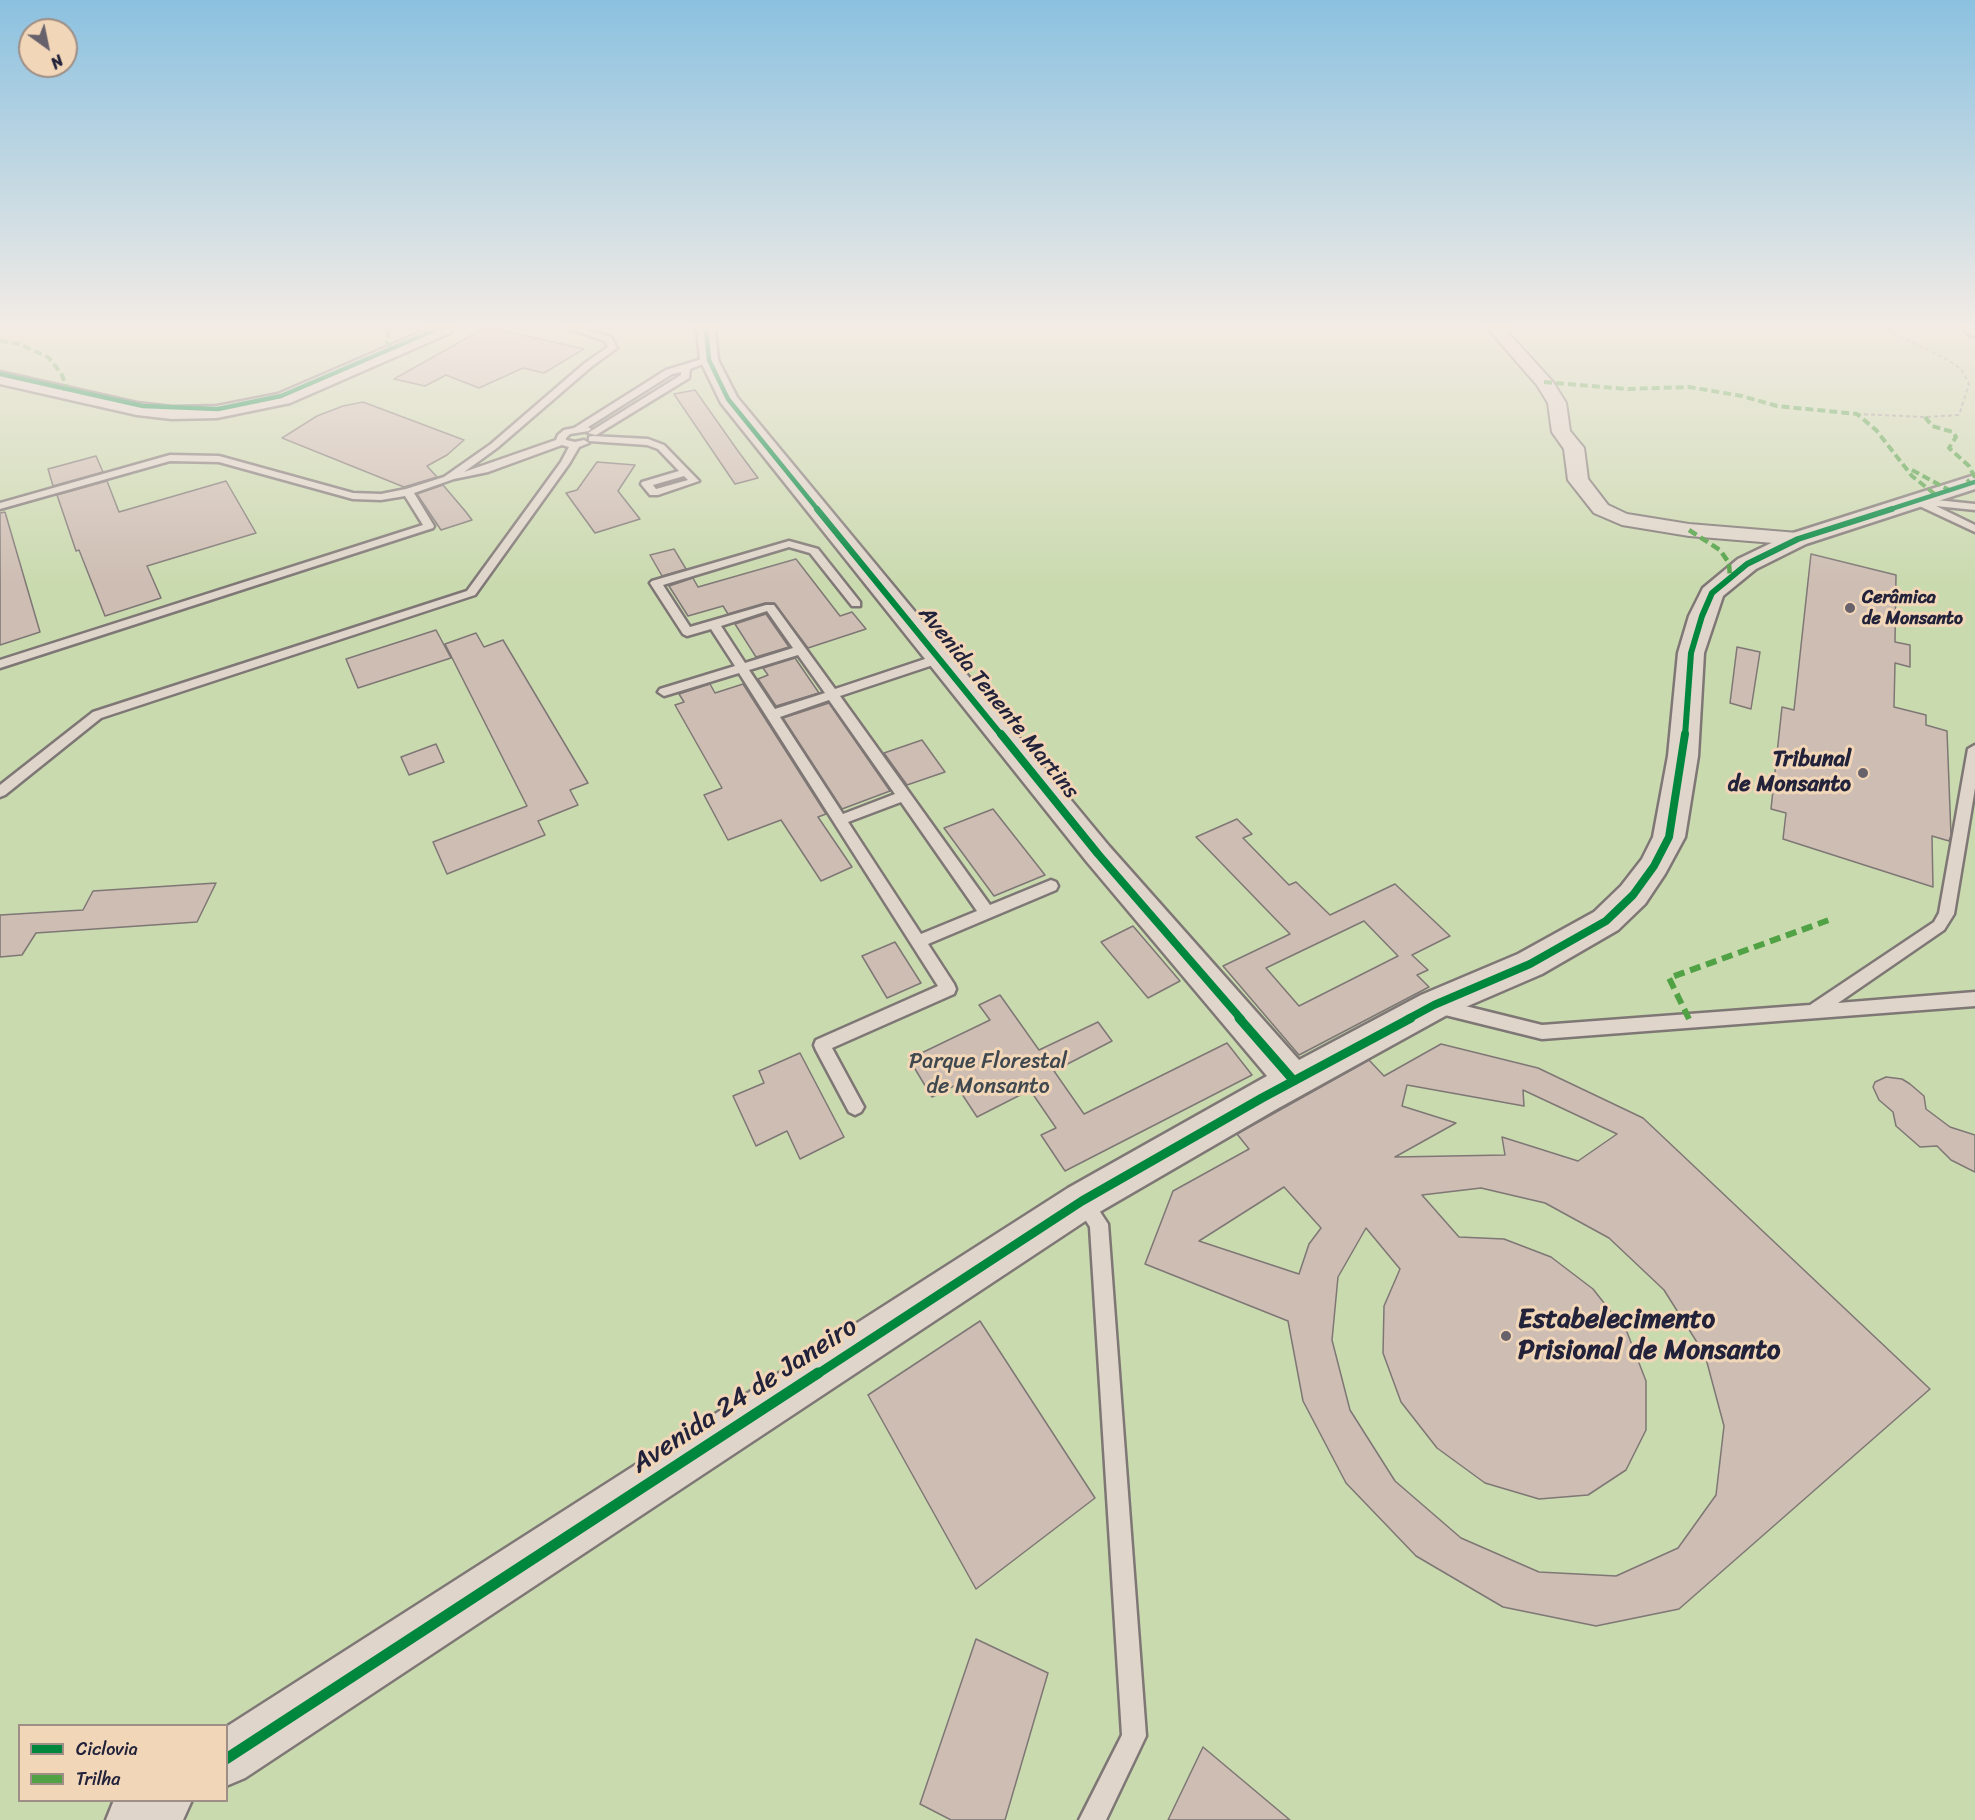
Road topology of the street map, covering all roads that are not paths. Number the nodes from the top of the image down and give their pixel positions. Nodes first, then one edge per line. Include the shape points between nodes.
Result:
1 (531, 414) edge
2 (602, 414) edge
3 (627, 414) edge
4 (740, 414) edge
5 (1559, 414) edge
6 (578, 429) junction
7 (593, 436) junction
8 (561, 442) junction
9 (575, 445) junction
10 (686, 472) dead end
11 (448, 479) junction
12 (1975, 482) edge
13 (408, 492) junction
14 (1917, 501) junction
15 (0, 506) edge
16 (1975, 507) edge
17 (1975, 529) edge
18 (1798, 539) junction
19 (856, 604) dead end
20 (714, 624) junction
21 (800, 650) junction
22 (938, 659) junction
23 (0, 664) edge
24 (742, 668) junction
25 (664, 692) dead end
26 (832, 695) junction
27 (772, 715) junction
28 (1975, 748) edge
29 (0, 792) edge
30 (904, 796) junction
31 (840, 820) junction
32 (1051, 886) dead end
33 (987, 913) junction
34 (918, 942) junction
35 (1975, 999) edge
36 (1434, 1005) junction
37 (1813, 1011) junction
38 (1294, 1081) junction
39 (855, 1107) dead end
40 (1082, 1201) junction
41 (228, 1758) edge
42 (161, 1802) edge
43 (134, 1820) edge
44 (1092, 1820) edge

1 - 11 lane
2 - 6 lane
3 - 7 lane
4 - 22 street, Avenida Tenente Martins
5 - 18 street via 1561,432 1574,448 1578,480 1601,509 1622,519 1689,530
6 - 7 lane
6 - 8 lane via 567,432
7 - 9 lane
7 - 10 lane via 661,447
8 - 9 lane
8 - 11 lane via 484,471
9 - 29 lane via 471,593 97,715
11 - 13 lane
12 - 14 street, Avenida 24 de Janeiro
13 - 15 lane via 381,497 353,496 219,459 170,458
13 - 23 lane via 429,526
14 - 16 lane
14 - 17 lane
14 - 18 street, Avenida 24 de Janeiro
18 - 36 street, Avenida 24 de Janeiro via 1748,564 1712,592 1691,653 1683,756 1669,837 1633,895 1606,921 1570,942 1530,964
19 - 20 lane via 814,551 789,544 656,583 687,632
20 - 21 lane via 770,608
20 - 24 lane
21 - 24 lane
21 - 26 lane
22 - 26 lane
22 - 38 street, Avenida Tenente Martins via 1105,863
24 - 25 lane
24 - 27 lane
26 - 27 lane
26 - 30 lane
27 - 31 lane
28 - 37 lane via 1946,914 1939,926
30 - 31 lane
30 - 33 lane
31 - 34 lane
32 - 33 lane
33 - 34 lane
34 - 39 lane via 948,989 822,1045
35 - 37 lane
36 - 37 lane via 1542,1032
36 - 38 street, Avenida 24 de Janeiro
38 - 40 street, Avenida 24 de Janeiro
40 - 41 street, Avenida 24 de Janeiro
40 - 44 lane via 1099,1224 1134,1736
42 - 43 street

